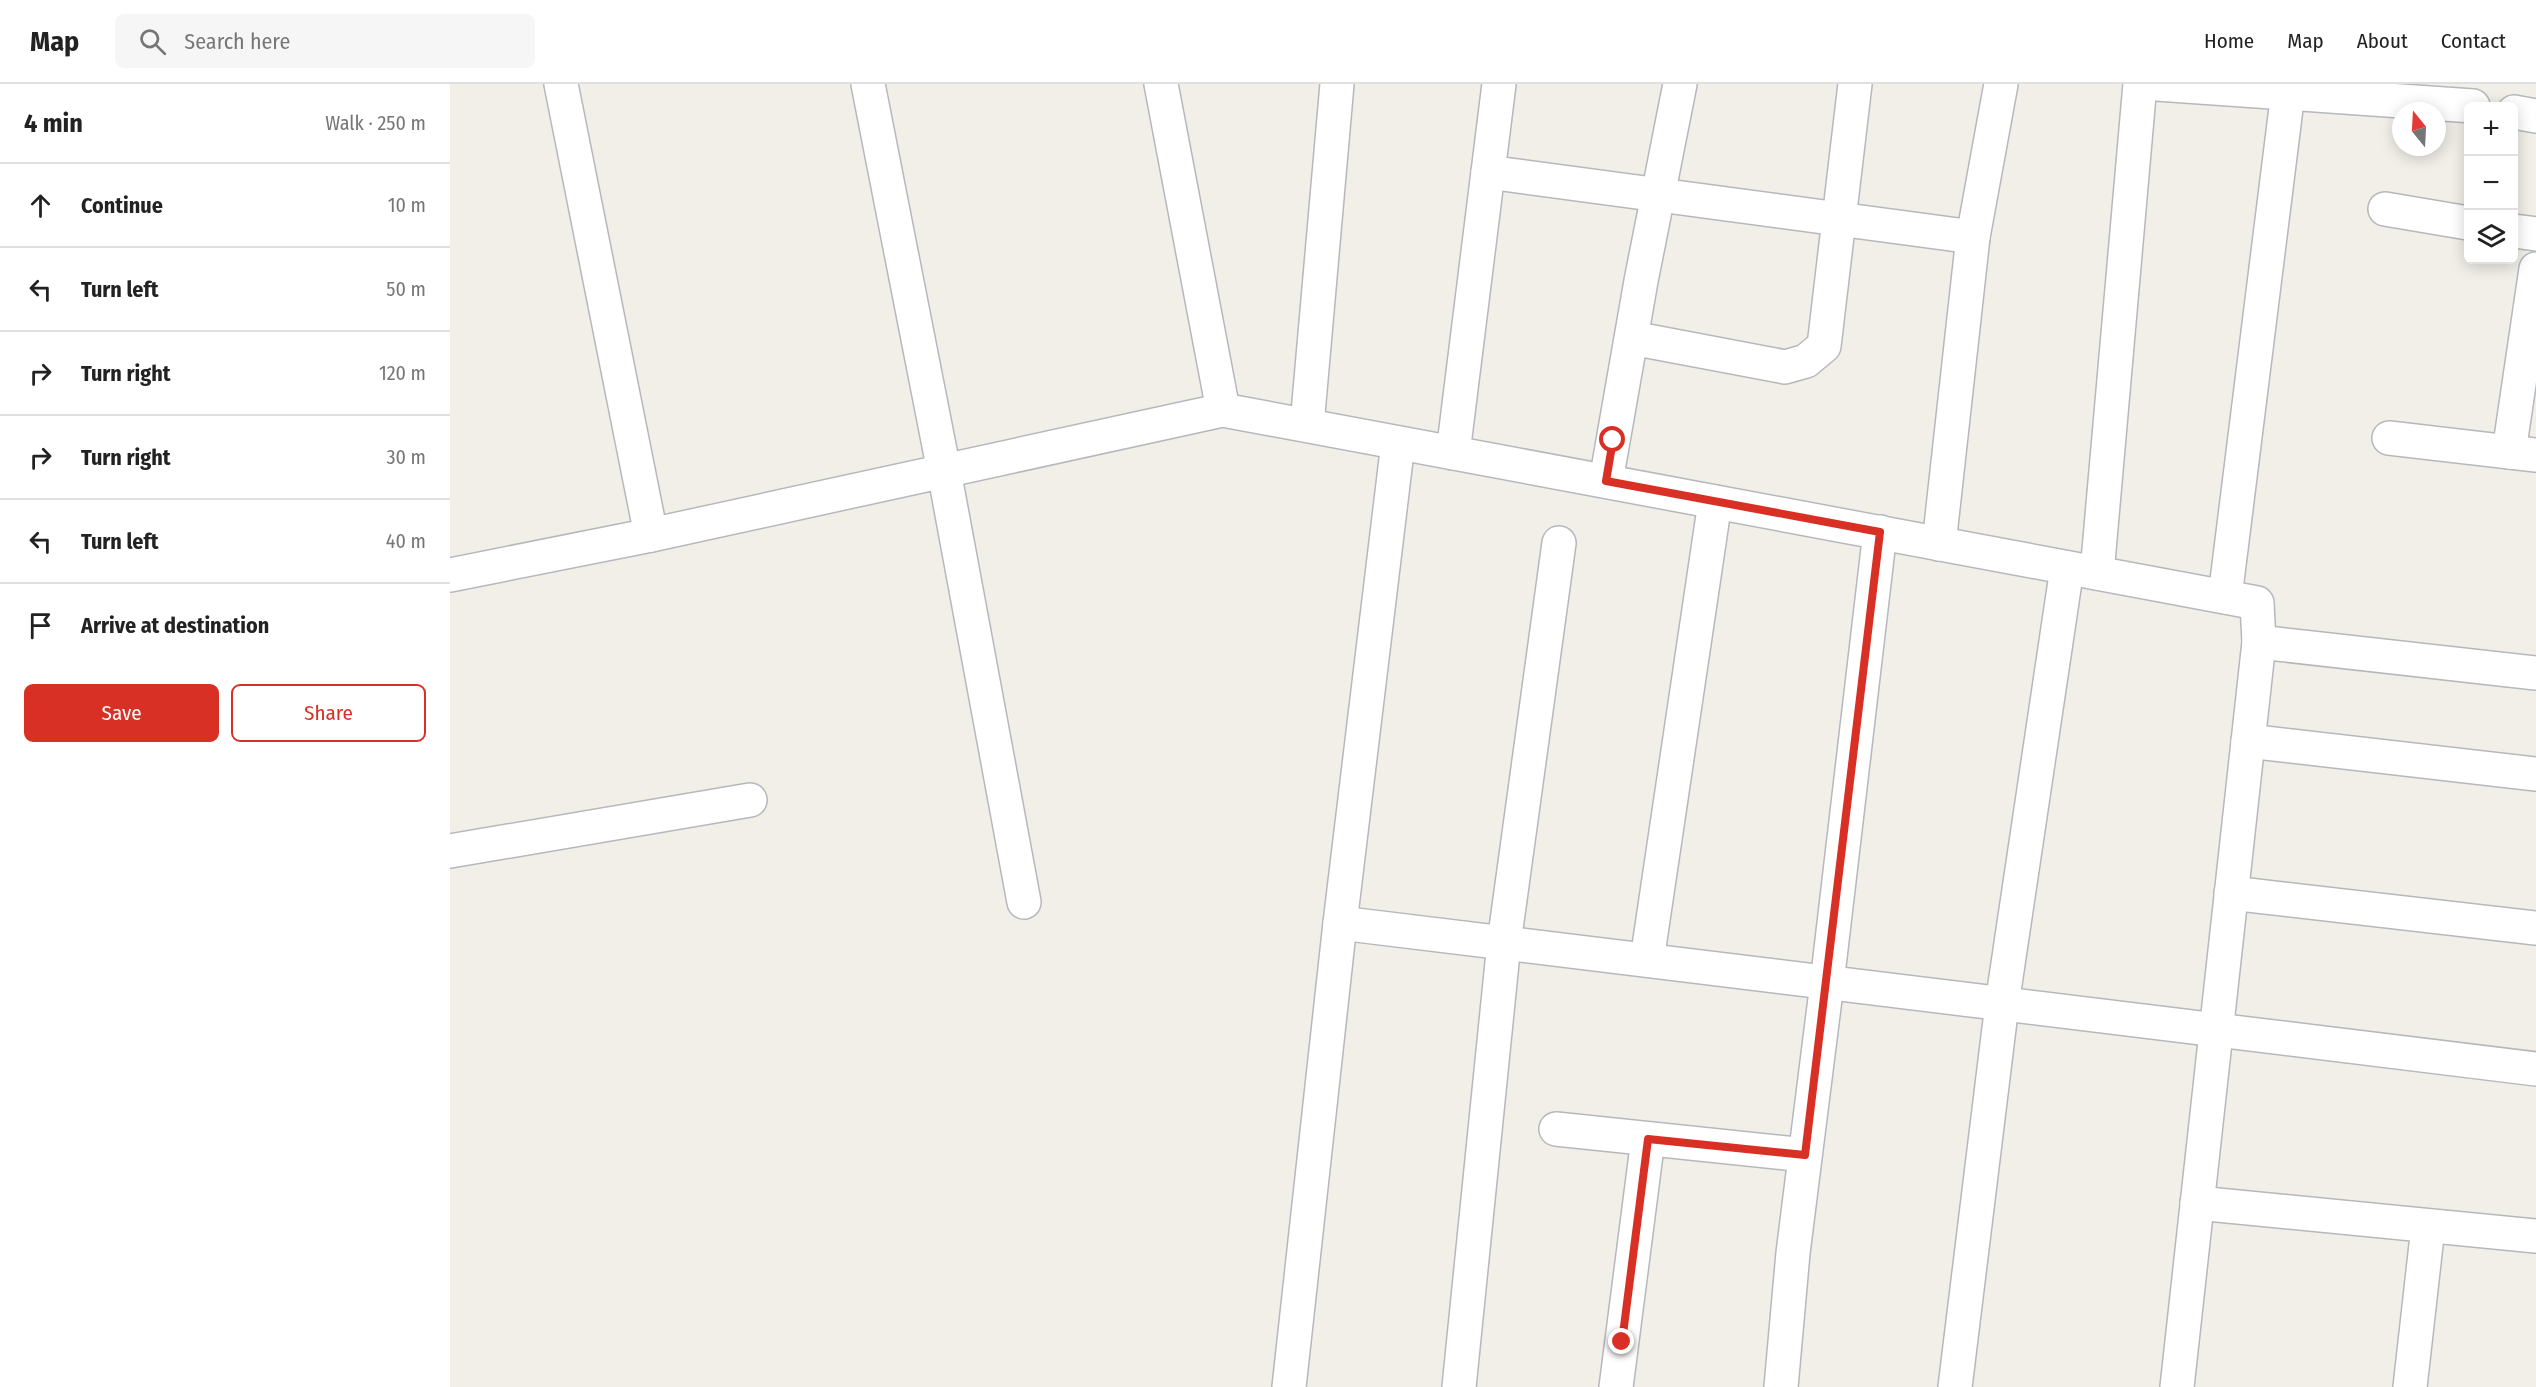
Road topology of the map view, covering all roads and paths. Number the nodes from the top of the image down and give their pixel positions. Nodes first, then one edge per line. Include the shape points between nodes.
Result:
1 (561, 84) edge
2 (868, 84) edge
3 (1161, 84) edge
4 (1337, 84) edge
5 (1499, 84) edge
6 (1680, 84) edge
7 (1855, 84) edge
8 (2001, 84) edge
9 (2140, 84) edge
10 (2157, 84) edge
11 (2288, 92) junction
12 (2464, 105) edge
13 (2518, 113) edge
14 (2536, 117) edge
15 (1488, 172) junction
16 (1659, 195) junction
17 (2385, 209) dead end
18 (1838, 218) junction
19 (2464, 222) edge
20 (2518, 232) edge
21 (2536, 234) edge
22 (1973, 237) junction
23 (2536, 269) edge
24 (1632, 338) junction
25 (1223, 410) junction
26 (1307, 426) junction
27 (2389, 438) dead end
28 (1398, 443) junction
29 (1453, 453) junction
30 (2522, 453) edge
31 (944, 471) junction
32 (1606, 481) junction
33 (1715, 502) junction
34 (1880, 532) junction
35 (651, 535) junction
36 (1559, 543) dead end
37 (1939, 544) junction
38 (2082, 571) junction
39 (450, 575) edge
40 (2225, 597) junction
41 (2259, 642) junction
42 (2536, 673) edge
43 (2248, 741) junction
44 (2536, 774) edge
45 (750, 800) dead end
46 (450, 852) edge
47 (2231, 893) junction
48 (1024, 902) dead end
49 (1340, 923) junction
50 (2536, 928) edge
51 (1504, 943) junction
52 (1647, 960) junction
53 (1827, 982) junction
54 (2002, 1004) junction
55 (2216, 1030) junction
56 (2536, 1070) edge
57 (1556, 1129) dead end
58 (1648, 1139) junction
59 (1805, 1155) junction
60 (2197, 1203) junction
61 (2428, 1227) junction
62 (2536, 1236) edge
63 (1289, 1387) edge
64 (1459, 1387) edge
65 (1616, 1387) edge
66 (1781, 1387) edge
67 (1955, 1387) edge
68 (2177, 1387) edge
69 (2410, 1387) edge

1 - 35 street
2 - 31 street
3 - 25 street
4 - 26 street
5 - 15 street
6 - 16 street
7 - 18 street
8 - 22 street
9 - 38 street
10 - 11 street
11 - 12 street
11 - 40 street
13 - 14 street
15 - 16 street
15 - 29 street
16 - 18 street
16 - 24 street
17 - 19 street
18 - 22 street
18 - 24 street via 1824,346 1806,361 1785,367
20 - 21 street
22 - 37 street
23 - 30 street
24 - 32 street
25 - 26 street
25 - 31 street
26 - 28 street
27 - 30 street
28 - 29 street
28 - 49 street
29 - 32 street
31 - 35 street
31 - 48 street
32 - 33 street
33 - 34 street
33 - 52 street
34 - 37 street
34 - 53 street
35 - 39 street
36 - 51 street
37 - 38 street
38 - 40 street
38 - 54 street
40 - 41 street via 2257,603
41 - 42 street
41 - 43 street
43 - 44 street
43 - 47 street
45 - 46 street
47 - 50 street
47 - 55 street
49 - 51 street
49 - 63 street
51 - 52 street
51 - 64 street
52 - 53 street
53 - 54 street
53 - 59 street
54 - 55 street
54 - 67 street
55 - 56 street
55 - 60 street
57 - 58 street
58 - 59 street
58 - 65 street
59 - 66 street
60 - 61 street
60 - 68 street
61 - 62 street
61 - 69 street

